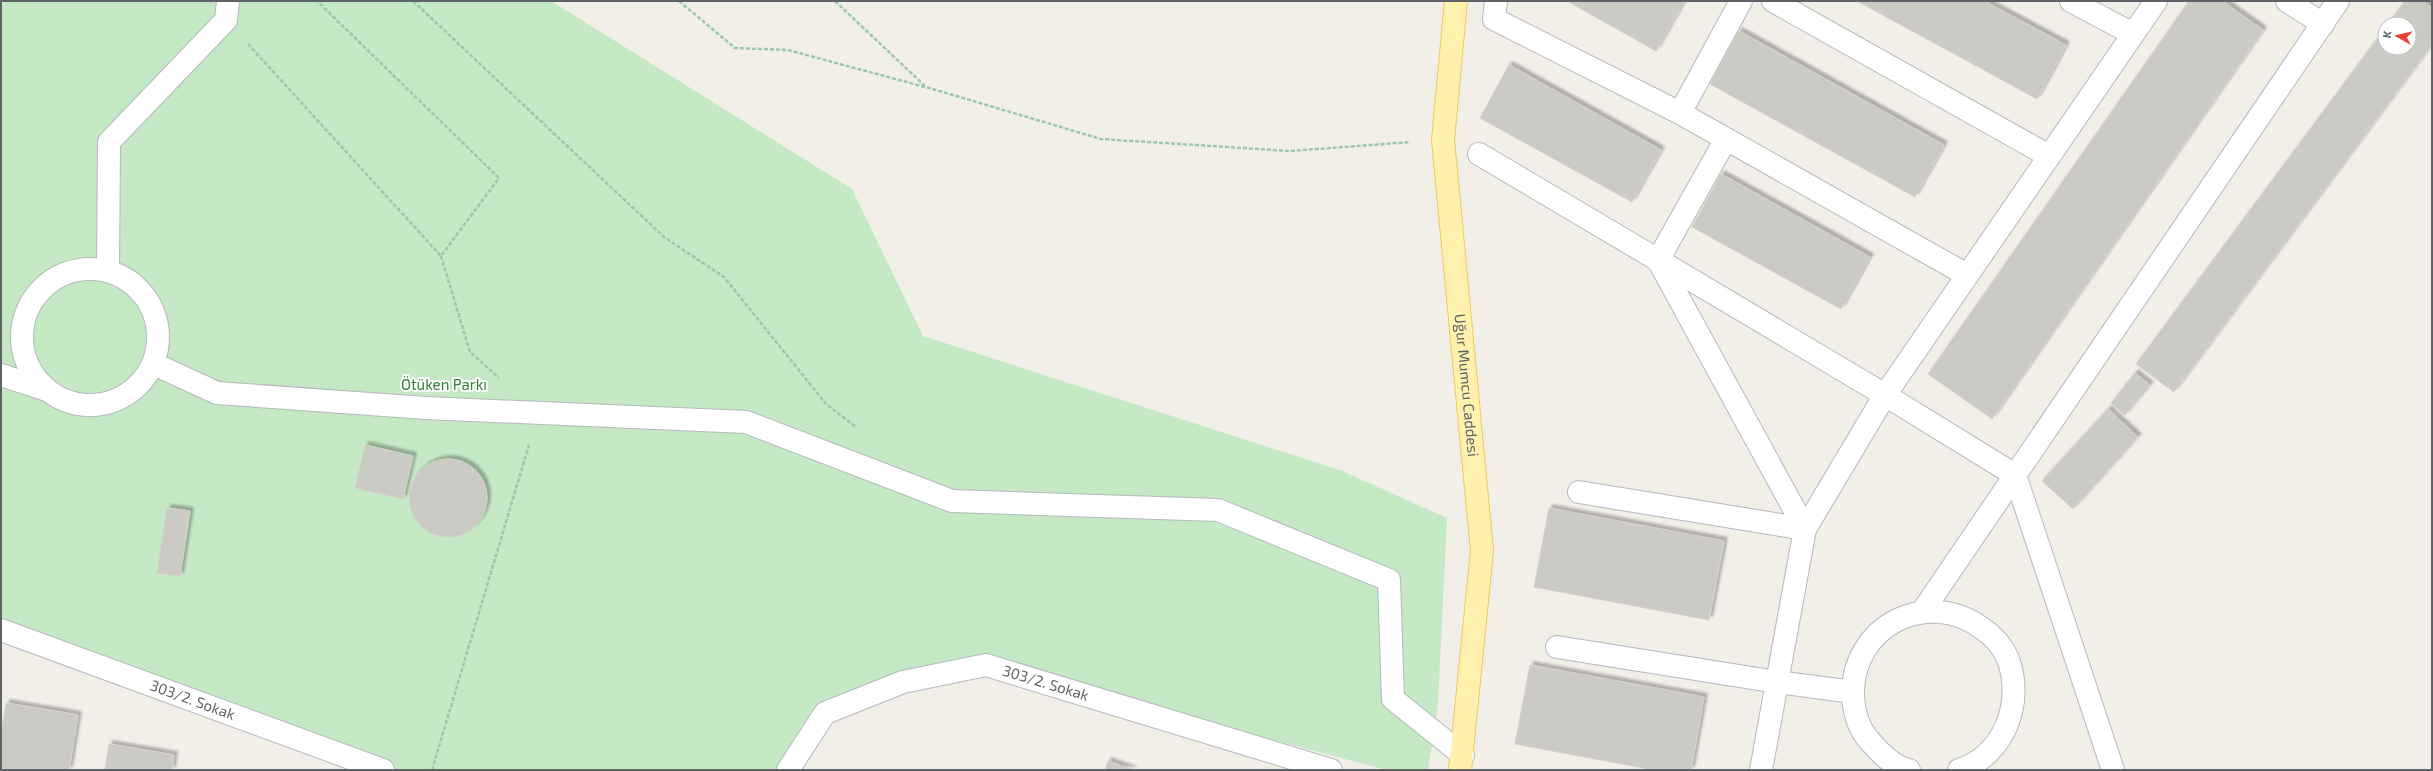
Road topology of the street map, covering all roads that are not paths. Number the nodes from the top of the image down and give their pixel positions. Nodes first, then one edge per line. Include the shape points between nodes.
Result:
1 (1456, 1) edge
2 (1496, 1) edge
3 (1741, 1) edge
4 (1773, 1) edge
5 (2071, 1) edge
6 (2156, 1) edge
7 (2287, 1) edge
8 (2338, 1) edge
9 (227, 11) edge
10 (2323, 24) junction
11 (2134, 34) junction
12 (1680, 113) junction
13 (1726, 138) junction
14 (1479, 154) dead end
15 (2049, 156) junction
16 (1658, 260) junction
17 (108, 270) junction
18 (1967, 275) junction
19 (154, 364) junction
20 (1, 375) edge
21 (44, 389) junction
22 (1885, 395) junction
23 (2015, 475) junction
24 (1579, 492) dead end
25 (1805, 529) junction
26 (1922, 612) junction
27 (1, 630) edge
28 (1557, 647) dead end
29 (1777, 682) junction
30 (1853, 692) junction
31 (1461, 763) edge
32 (383, 770) edge
33 (788, 770) edge
34 (1331, 770) edge
35 (1761, 770) edge
36 (1909, 770) edge
37 (1959, 770) edge
38 (2112, 770) edge

1 - 31 main road, Uğur Mumcu Caddesi via 1443,140 1482,551
2 - 12 street via 1494,19
3 - 12 street
4 - 15 street
5 - 11 street
6 - 11 street
7 - 10 street
8 - 10 street
9 - 17 street via 109,142
10 - 23 street
11 - 15 street
12 - 13 street
13 - 16 street
13 - 18 street
14 - 16 street
15 - 18 street
16 - 22 street
16 - 25 street
17 - 19 street via 130,280 146,297 157,318 159,342
17 - 21 street via 85,268 62,274 42,287 29,306 22,329 23,352 31,372
18 - 22 street
19 - 21 street via 141,384 124,397 104,404 83,406 62,400
19 - 31 street via 216,393 426,408 746,422 952,501 1218,510 1389,580 1394,699
20 - 21 street
22 - 23 street
22 - 25 street
23 - 26 street
23 - 38 street
24 - 25 street
25 - 29 street
26 - 30 street via 1897,619 1876,634 1861,655 1853,680
26 - 37 street via 1948,612 1972,621 1993,636 2007,658 2014,682 2014,708 2003,734 1985,756
27 - 32 street, 303/2. Sokak
28 - 29 street
29 - 30 street
29 - 35 street
30 - 36 street via 1854,708 1863,734 1881,755
33 - 34 street, 303/2. Sokak via 825,713 904,682 986,665

